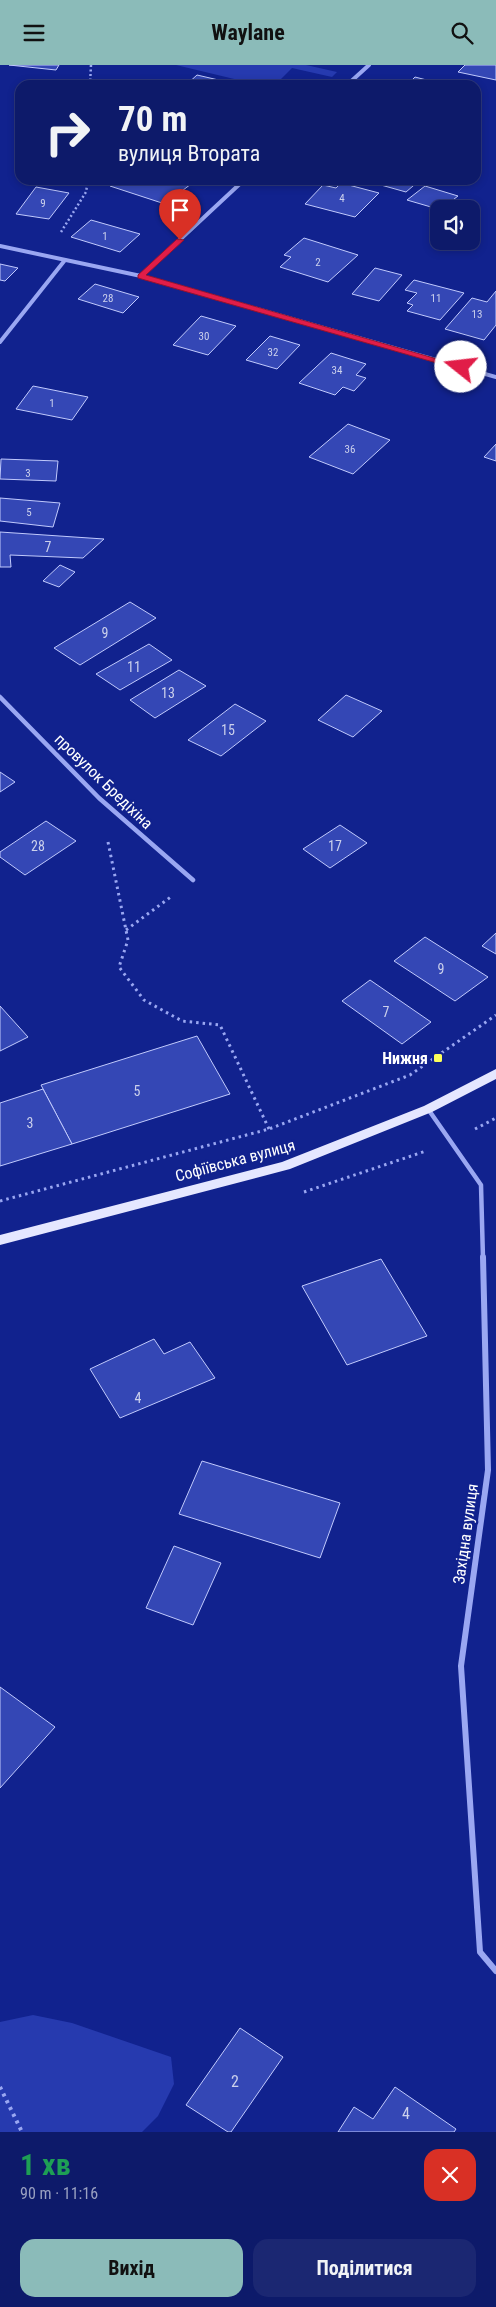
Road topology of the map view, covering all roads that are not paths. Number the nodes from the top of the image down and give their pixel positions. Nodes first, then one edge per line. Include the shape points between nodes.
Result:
1 (370, 65) edge
2 (353, 80) edge
3 (239, 185) edge
4 (0, 246) edge
5 (65, 260) junction
6 (141, 276) junction
7 (0, 342) edge
8 (496, 377) edge
9 (0, 697) edge
10 (193, 880) road end
11 (496, 1074) edge
12 (428, 1109) junction
13 (0, 1240) edge
14 (496, 1971) edge

1 - 2 street
3 - 6 street
4 - 5 street
5 - 6 street
5 - 7 street
6 - 8 street
9 - 10 street, провулок Бредіхіна via 100,797
11 - 12 main road, Софіївська вулиця
12 - 13 main road, Софіївська вулиця via 285,1166
12 - 14 street, Західна вулиця via 481,1185 488,1470 461,1666 480,1952

